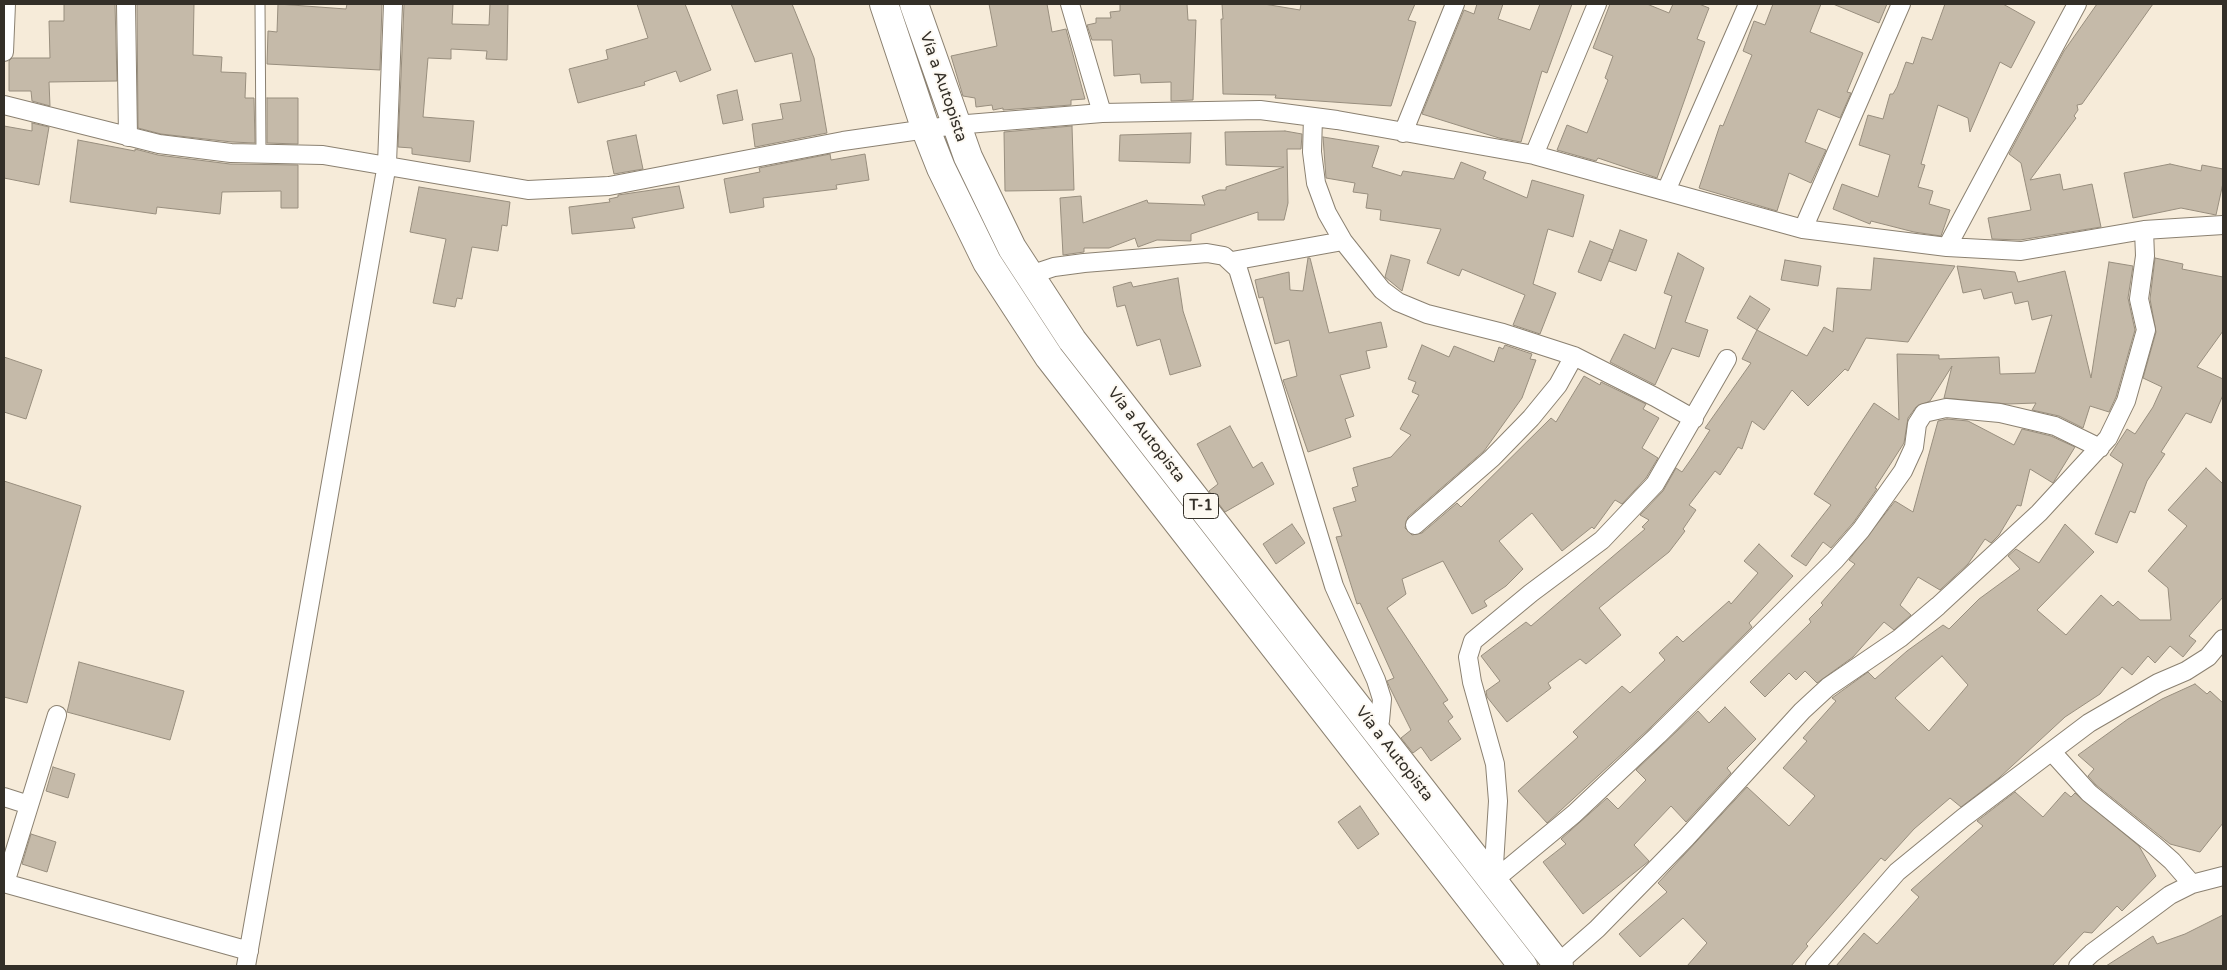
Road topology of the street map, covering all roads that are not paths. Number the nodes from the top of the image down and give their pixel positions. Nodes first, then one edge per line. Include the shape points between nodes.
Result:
1 (6, 4) edge
2 (126, 4) edge
3 (260, 4) edge
4 (393, 4) edge
5 (884, 4) edge
6 (914, 4) edge
7 (1070, 4) edge
8 (1455, 4) edge
9 (1597, 4) edge
10 (1748, 4) edge
11 (1901, 4) edge
12 (2077, 4) edge
13 (4, 52) edge
14 (4, 105) edge
15 (1102, 114) junction
16 (1313, 117) junction
17 (955, 125) junction
18 (926, 130) junction
19 (1403, 133) junction
20 (128, 136) junction
21 (261, 154) junction
22 (1534, 155) junction
23 (387, 164) junction
24 (1666, 191) junction
25 (2223, 226) edge
26 (1803, 228) junction
27 (2144, 230) junction
28 (1343, 241) junction
29 (1947, 247) junction
30 (1232, 261) junction
31 (1030, 275) junction
32 (1574, 356) junction
33 (1728, 360) dead end
34 (1694, 419) junction
35 (2100, 448) junction
36 (1415, 525) dead end
37 (2222, 643) edge
38 (57, 715) dead end
39 (1374, 729) junction
40 (2052, 752) junction
41 (4, 797) edge
42 (30, 805) junction
43 (2223, 876) edge
44 (1493, 881) junction
45 (4, 883) edge
46 (2192, 884) junction
47 (247, 959) edge
48 (1558, 965) edge
49 (1522, 966) edge
50 (1815, 966) edge
51 (2078, 966) edge

1 - 13 street
2 - 20 street
3 - 21 lane
4 - 23 street
5 - 18 highway, Vía a Autopista / T-1
6 - 17 highway, Vía a Autopista / T-1
7 - 15 street
8 - 19 street
9 - 22 street
10 - 24 street
11 - 26 street
12 - 29 street
14 - 20 street
15 - 16 street via 1260,110
15 - 17 street
16 - 19 street
16 - 28 street via 1312,152 1316,183 1327,213
17 - 18 street
17 - 31 highway, Vía a Autopista / T-1 via 1012,248
18 - 23 street via 844,141 609,186 528,190
18 - 49 highway, Vía a Autopista / T-1 via 987,262 1049,357
19 - 22 street
20 - 21 street via 159,144
21 - 23 street via 323,155
22 - 24 street
23 - 47 street
24 - 26 street
25 - 27 street
26 - 29 street
27 - 29 street via 2022,251
27 - 35 street via 2145,256 2139,299 2146,330 2126,401
28 - 30 street
28 - 32 street via 1382,290 1398,302 1427,314 1503,333
30 - 31 street via 1207,253 1084,263 1054,267
30 - 39 street via 1238,269 1259,332 1334,586 1382,699 1380,721
31 - 39 highway, Vía a Autopista / T-1 via 1072,340
32 - 34 street
32 - 36 street via 1558,385 1531,418 1492,458
33 - 34 street
34 - 44 street via 1655,484 1602,540 1473,642 1468,657 1472,682 1495,764 1498,801
35 - 44 street via 2055,426 2000,413 1946,408 1924,413 1903,471 1835,560 1658,735
35 - 48 street via 2039,512 1938,606 1900,638 1828,687 1802,711 1686,838
37 - 40 street via 2208,657 2089,723
38 - 42 street
39 - 44 highway, Vía a Autopista / T-1
40 - 46 street via 2089,793 2156,846
40 - 50 street via 1963,818 1898,872
41 - 42 street
42 - 45 street
43 - 46 street
44 - 48 highway, Vía a Autopista / T-1
45 - 47 street
46 - 51 street via 2170,895 2092,952

